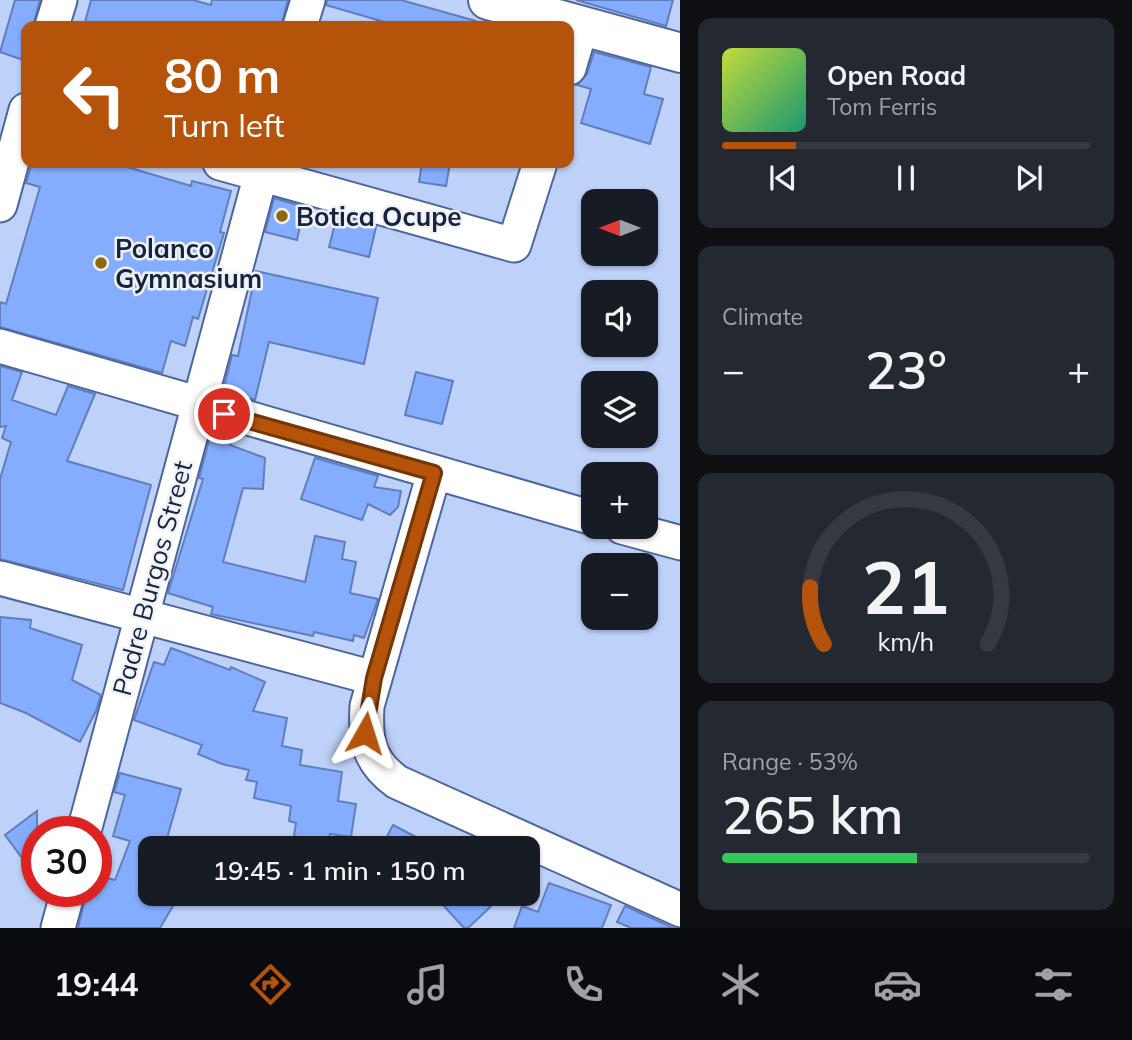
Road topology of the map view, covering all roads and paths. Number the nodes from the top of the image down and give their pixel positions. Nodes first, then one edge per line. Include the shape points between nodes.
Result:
1 (60, 0) edge
2 (307, 0) edge
3 (488, 0) edge
4 (54, 21) edge
5 (301, 21) edge
6 (560, 21) edge
7 (574, 25) edge
8 (581, 27) junction
9 (574, 51) edge
10 (680, 53) edge
11 (0, 103) edge
12 (21, 109) edge
13 (21, 128) edge
14 (262, 168) edge
15 (538, 168) edge
16 (0, 205) edge
17 (0, 346) edge
18 (198, 406) junction
19 (434, 473) junction
20 (581, 516) edge
21 (658, 537) edge
22 (680, 543) edge
23 (0, 578) edge
24 (142, 616) junction
25 (374, 678) junction
26 (88, 816) edge
27 (64, 907) edge
28 (680, 910) edge
29 (58, 928) edge

1 - 4 street
2 - 5 street
3 - 6 main road
7 - 8 main road
8 - 9 street
8 - 10 main road
11 - 12 street
13 - 16 street
14 - 15 street via 514,244
14 - 18 street, Padre Burgos Street
17 - 18 street
18 - 19 street
18 - 24 street, Padre Burgos Street
19 - 20 street
19 - 25 street
21 - 22 street
23 - 24 street
24 - 25 street
24 - 26 street, Padre Burgos Street
25 - 28 street via 365,733 381,770 397,782
27 - 29 street

